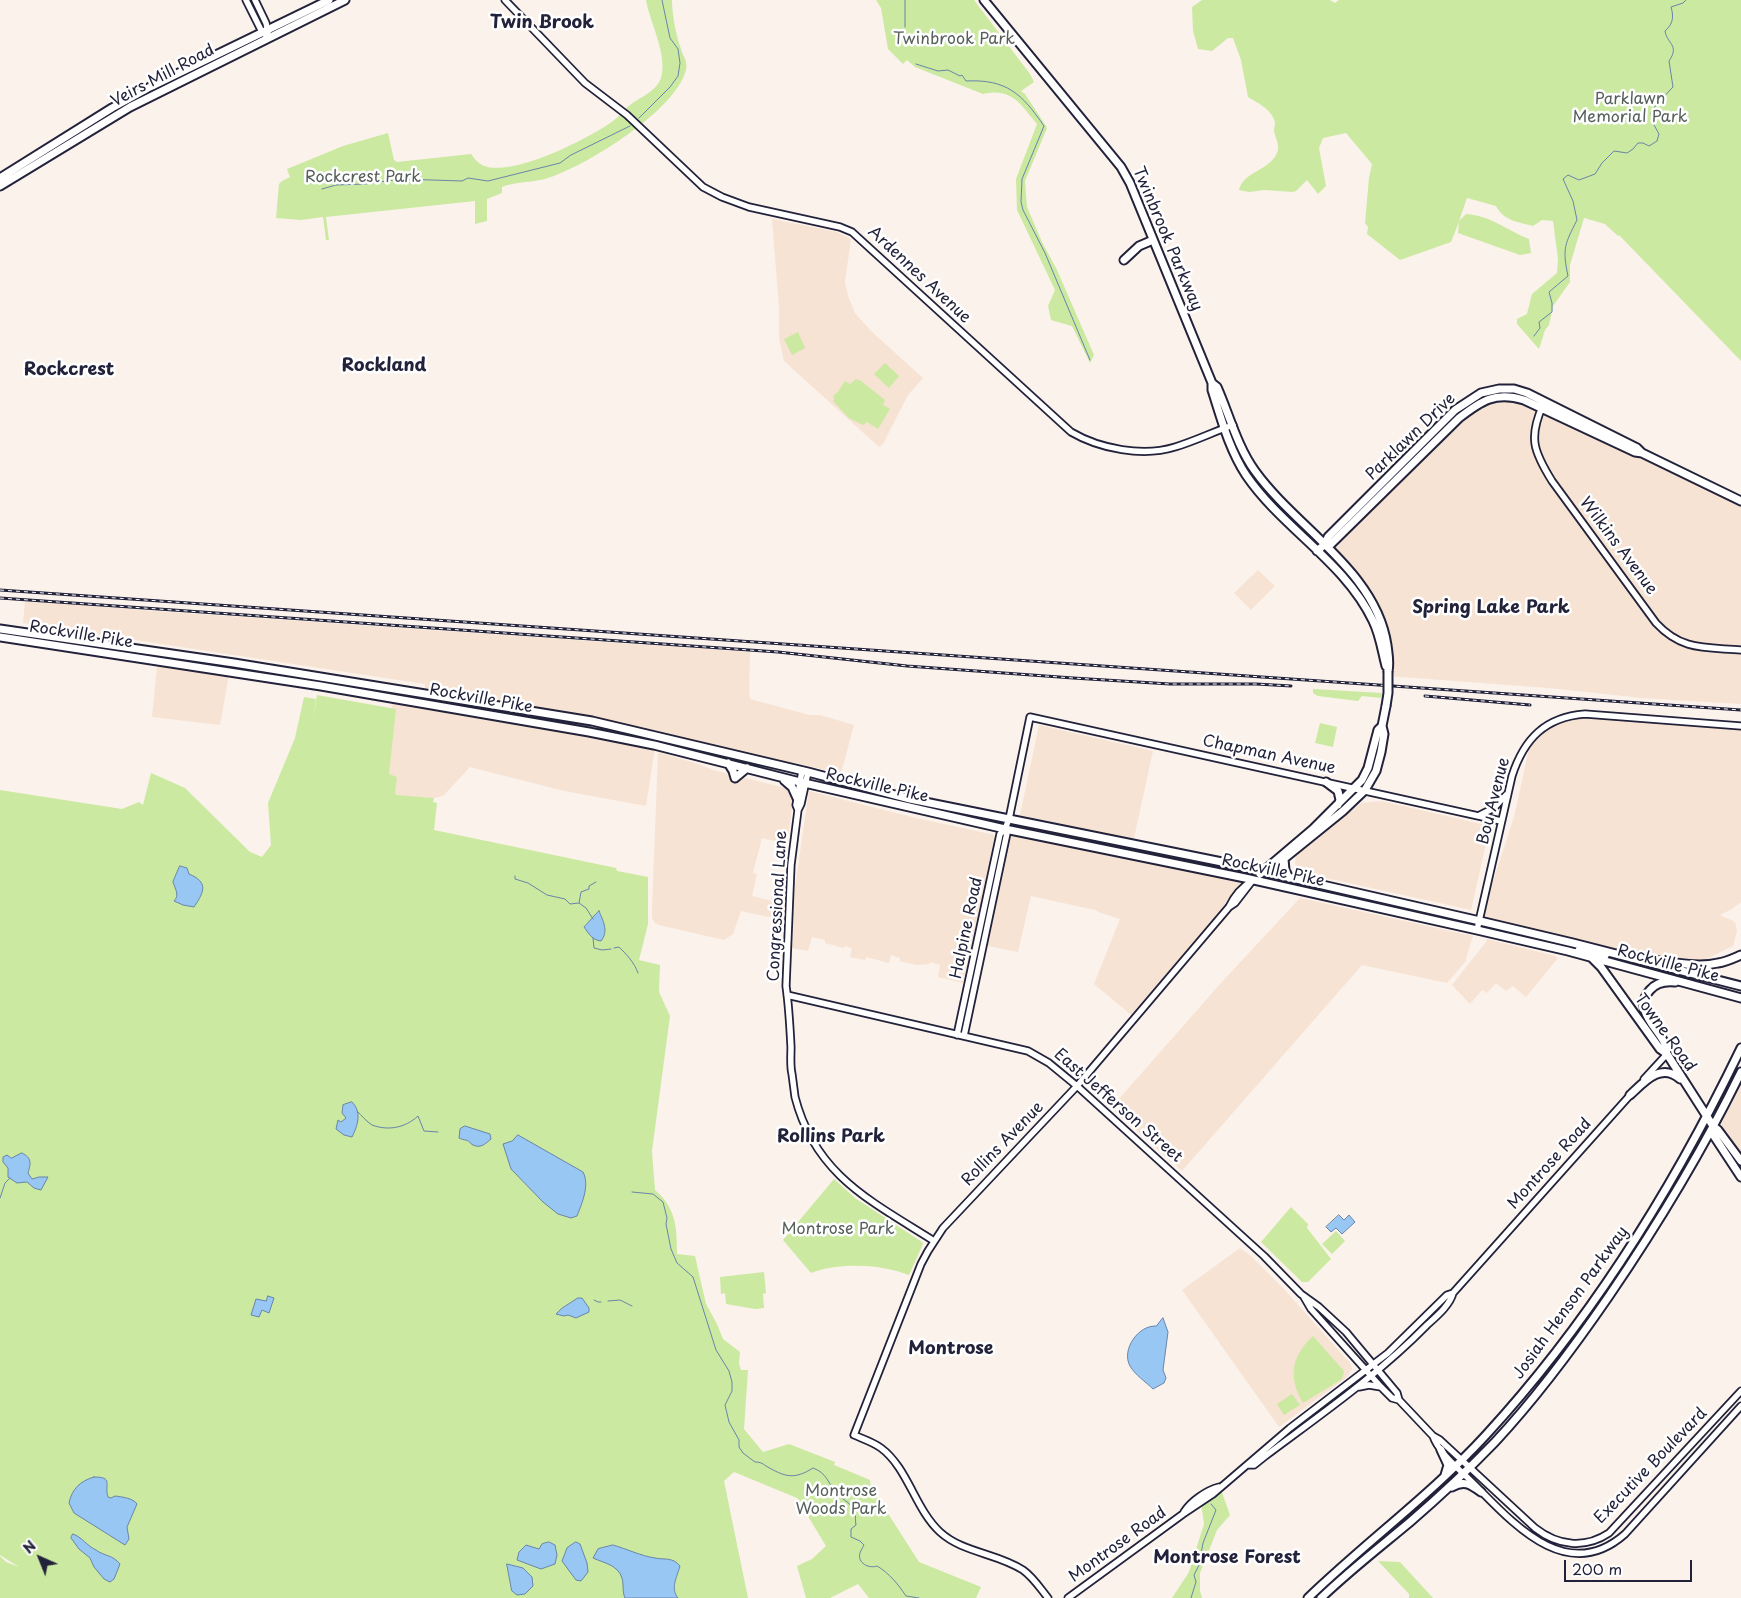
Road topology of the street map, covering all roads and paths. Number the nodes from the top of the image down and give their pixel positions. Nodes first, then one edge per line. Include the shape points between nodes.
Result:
1 (246, 0) edge
2 (255, 0) edge
3 (329, 0) edge
4 (345, 0) edge
5 (505, 0) edge
6 (984, 0) edge
7 (266, 33) junction
8 (0, 178) edge
9 (0, 186) edge
10 (1152, 238) junction
11 (1128, 251) dead end
12 (1124, 260) dead end
13 (1212, 383) junction
14 (1543, 405) junction
15 (1233, 425) junction
16 (1224, 428) junction
17 (1741, 501) edge
18 (1324, 545) junction
19 (1317, 551) junction
20 (0, 629) edge
21 (0, 637) edge
22 (1741, 650) edge
23 (1388, 671) junction
24 (301, 674) junction
25 (300, 683) junction
26 (1030, 717) joint
27 (1382, 726) junction
28 (1741, 726) edge
29 (728, 763) junction
30 (747, 768) junction
31 (805, 772) junction
32 (780, 776) junction
33 (803, 782) junction
34 (1326, 782) junction
35 (1354, 788) junction
36 (1365, 790) junction
37 (1508, 791) junction
38 (797, 798) junction
39 (1337, 806) junction
40 (798, 810) junction
41 (1479, 816) junction
42 (1009, 819) junction
43 (1502, 821) junction
44 (1005, 829) junction
45 (1138, 846) junction
46 (1153, 849) junction
47 (1123, 853) junction
48 (1136, 856) junction
49 (1284, 859) junction
50 (1262, 872) junction
51 (1289, 878) junction
52 (1253, 880) junction
53 (1480, 921) junction
54 (1478, 930) junction
55 (1570, 948) dead end
56 (1621, 955) junction
57 (1741, 955) edge
58 (1591, 958) junction
59 (1701, 976) junction
60 (1699, 986) junction
61 (1741, 986) edge
62 (787, 994) junction
63 (1741, 998) edge
64 (960, 1036) junction
65 (1741, 1048) edge
66 (1667, 1054) junction
67 (1741, 1072) edge
68 (1684, 1083) junction
69 (1077, 1086) junction
70 (1630, 1095) junction
71 (1707, 1117) junction
72 (1713, 1126) junction
73 (1741, 1161) edge
74 (1741, 1177) edge
75 (934, 1241) junction
76 (1453, 1292) junction
77 (1301, 1294) junction
78 (1373, 1365) junction
79 (1366, 1370) junction
80 (1378, 1371) junction
81 (1371, 1376) junction
82 (1356, 1387) junction
83 (1381, 1387) junction
84 (1741, 1391) edge
85 (1399, 1400) junction
86 (1732, 1401) junction
87 (1740, 1407) edge
88 (1700, 1435) junction
89 (1433, 1436) junction
90 (1711, 1439) junction
91 (1440, 1450) junction
92 (1459, 1463) junction
93 (1248, 1466) junction
94 (1469, 1468) junction
95 (1463, 1474) junction
96 (1445, 1477) junction
97 (1660, 1480) junction
98 (1667, 1488) junction
99 (1445, 1491) junction
100 (1481, 1492) junction
101 (1635, 1507) junction
102 (1408, 1509) junction
103 (1642, 1514) junction
104 (1524, 1519) junction
105 (1520, 1527) junction
106 (1383, 1544) junction
107 (1571, 1544) joint
108 (1571, 1553) joint
109 (1048, 1598) edge
110 (1068, 1598) edge
111 (1308, 1598) edge
112 (1321, 1598) edge

1 - 7 street
2 - 7 street
3 - 7 main road, Veirs Mill Road
4 - 7 main road, Veirs Mill Road
5 - 16 street, Ardennes Avenue via 585,84 628,116 703,187 749,207 852,232 1071,432 1108,446 1148,452 1174,448
6 - 10 main road, Twinbrook Parkway via 1121,167
7 - 8 main road, Veirs Mill Road via 188,68 112,108
7 - 9 main road, Veirs Mill Road via 130,107
10 - 11 main road via 1137,242
10 - 12 main road
10 - 13 main road, Twinbrook Parkway
13 - 15 main road, Twinbrook Parkway via 1218,387
13 - 16 main road, Twinbrook Parkway
14 - 17 main road, Parklawn Drive
14 - 18 main road, Parklawn Drive via 1522,391 1506,389 1492,390 1471,399 1413,451 1328,537
14 - 22 street, Wilkins Avenue via 1534,439 1541,464 1656,623 1686,644
15 - 16 street, Ardennes Avenue
15 - 18 main road, Twinbrook Parkway via 1246,457 1259,477
16 - 19 main road, Twinbrook Parkway via 1233,452 1252,482
18 - 19 main road, Parklawn Drive
18 - 23 main road, Twinbrook Parkway via 1356,578 1372,602 1386,636
19 - 23 main road, Twinbrook Parkway via 1348,584 1374,622
20 - 24 main road, Rockville Pike
21 - 25 main road, Rockville Pike
23 - 27 main road, Twinbrook Parkway, bridge
24 - 25 main road
24 - 31 main road, Rockville Pike via 592,721
25 - 29 main road, Rockville Pike via 589,732
26 - 34 street, Chapman Avenue
26 - 42 street, Halpine Road
27 - 35 main road, Twinbrook Parkway via 1378,730 1368,768
27 - 36 main road, Twinbrook Parkway via 1384,734 1376,770
28 - 37 street, Bou Avenue via 1572,715 1543,728 1528,742 1517,759
29 - 30 main road, Rockville Pike
29 - 30 main road via 735,778
30 - 32 main road, Rockville Pike
31 - 33 street, Congressional Lane
31 - 42 main road, Rockville Pike via 910,799
32 - 33 main road, Rockville Pike
32 - 38 main road via 792,787
33 - 38 street, Congressional Lane
33 - 40 street, Congressional Lane
33 - 44 main road, Rockville Pike
34 - 35 street, Chapman Avenue
34 - 39 main road via 1338,791 1340,800
35 - 36 street, Chapman Avenue
35 - 39 main road, Twinbrook Parkway
36 - 41 street, Chapman Avenue
36 - 49 main road, Twinbrook Parkway
37 - 41 street via 1494,808
37 - 43 street, Bou Avenue
38 - 40 street, Congressional Lane
39 - 50 main road, Twinbrook Parkway
40 - 62 street, Congressional Lane via 791,865
41 - 43 street, Chapman Avenue
42 - 44 street, Halpine Road
42 - 45 main road, Rockville Pike
43 - 53 street, Bou Avenue
44 - 47 main road, Rockville Pike
44 - 64 street, Halpine Road via 1000,834
45 - 46 main road, Rockville Pike
45 - 47 main road
46 - 48 main road
46 - 50 main road, Rockville Pike
47 - 48 main road, Rockville Pike
48 - 52 main road, Rockville Pike
49 - 50 main road, Twinbrook Parkway
49 - 51 main road
50 - 51 main road, Rockville Pike
50 - 52 main road, Twinbrook Parkway
51 - 53 main road, Rockville Pike
52 - 54 main road, Rockville Pike
52 - 69 street, Rollins Avenue via 1246,884
53 - 54 street, Bou Avenue
53 - 56 main road, Rockville Pike
54 - 58 main road, Rockville Pike
55 - 59 main road via 1689,976
56 - 57 main road via 1694,965 1719,963
56 - 59 main road, Rockville Pike
58 - 60 main road, Rockville Pike
58 - 66 main road, Towne Road
59 - 61 main road, Rockville Pike
60 - 63 main road, Rockville Pike
60 - 66 main road via 1664,982 1654,986 1645,996 1644,1011 1665,1043
62 - 64 street, East Jefferson Street
62 - 75 street, Congressional Lane via 795,1096 814,1143 850,1186
64 - 69 street, East Jefferson Street via 1028,1051
65 - 71 main road, Josiah Henson Parkway
66 - 68 main road, Towne Road
66 - 70 street, Montrose Road
67 - 72 main road, Josiah Henson Parkway
68 - 70 main road via 1673,1073 1663,1072 1649,1078
68 - 71 main road, Towne Road
69 - 75 street, Rollins Avenue
69 - 77 street, East Jefferson Street via 1264,1256
70 - 76 street, Montrose Road
71 - 72 main road, Towne Road
71 - 92 main road, Josiah Henson Parkway via 1650,1215 1575,1327 1508,1410
72 - 73 main road, Towne Road
72 - 74 main road, Towne Road via 1714,1136
72 - 94 main road, Josiah Henson Parkway via 1649,1236 1583,1333 1517,1417
75 - 109 street, Rollins Avenue via 921,1264 854,1435 874,1443 890,1456 941,1534 1023,1570
76 - 78 street, Montrose Road
76 - 80 street, Montrose Road via 1452,1299 1435,1317
77 - 78 street, East Jefferson Street via 1346,1332
77 - 79 street, East Jefferson Street via 1311,1310
78 - 79 street, Montrose Road
78 - 80 street, East Jefferson Street
79 - 81 street, East Jefferson Street
79 - 93 street, Montrose Road via 1290,1428
80 - 81 street, Montrose Road
80 - 85 street, East Jefferson Street
81 - 82 street, Montrose Road
81 - 83 street, East Jefferson Street
82 - 83 street
82 - 93 street, Montrose Road via 1254,1465
83 - 85 street, East Jefferson Street
84 - 86 street, Executive Boulevard
85 - 89 street, East Jefferson Street
86 - 87 street
86 - 88 street, Executive Boulevard
87 - 90 street, Executive Boulevard
88 - 90 street
88 - 97 street, Executive Boulevard
89 - 91 street, East Jefferson Street
89 - 92 street, East Jefferson Street
90 - 98 street, Executive Boulevard
91 - 92 street, East Jefferson Street
91 - 96 main road via 1448,1466
92 - 94 street, East Jefferson Street
92 - 95 street, East Jefferson Street
92 - 96 main road, Josiah Henson Parkway
93 - 110 street, Montrose Road
94 - 95 main road, Josiah Henson Parkway
94 - 104 street, East Jefferson Street
95 - 99 main road, Josiah Henson Parkway
95 - 100 street, East Jefferson Street
96 - 102 main road, Josiah Henson Parkway
97 - 98 street
97 - 101 street, Executive Boulevard
98 - 103 street, Executive Boulevard
99 - 100 main road via 1464,1482
99 - 106 main road, Josiah Henson Parkway
100 - 105 street, East Jefferson Street
101 - 103 street
101 - 107 street, Executive Boulevard via 1606,1535 1589,1542
102 - 106 main road via 1385,1535
102 - 111 main road, Josiah Henson Parkway
103 - 108 street, Executive Boulevard via 1625,1534 1611,1544
104 - 105 street
104 - 107 street, East Jefferson Street via 1546,1535
105 - 108 street, East Jefferson Street via 1534,1540
106 - 112 main road, Josiah Henson Parkway

